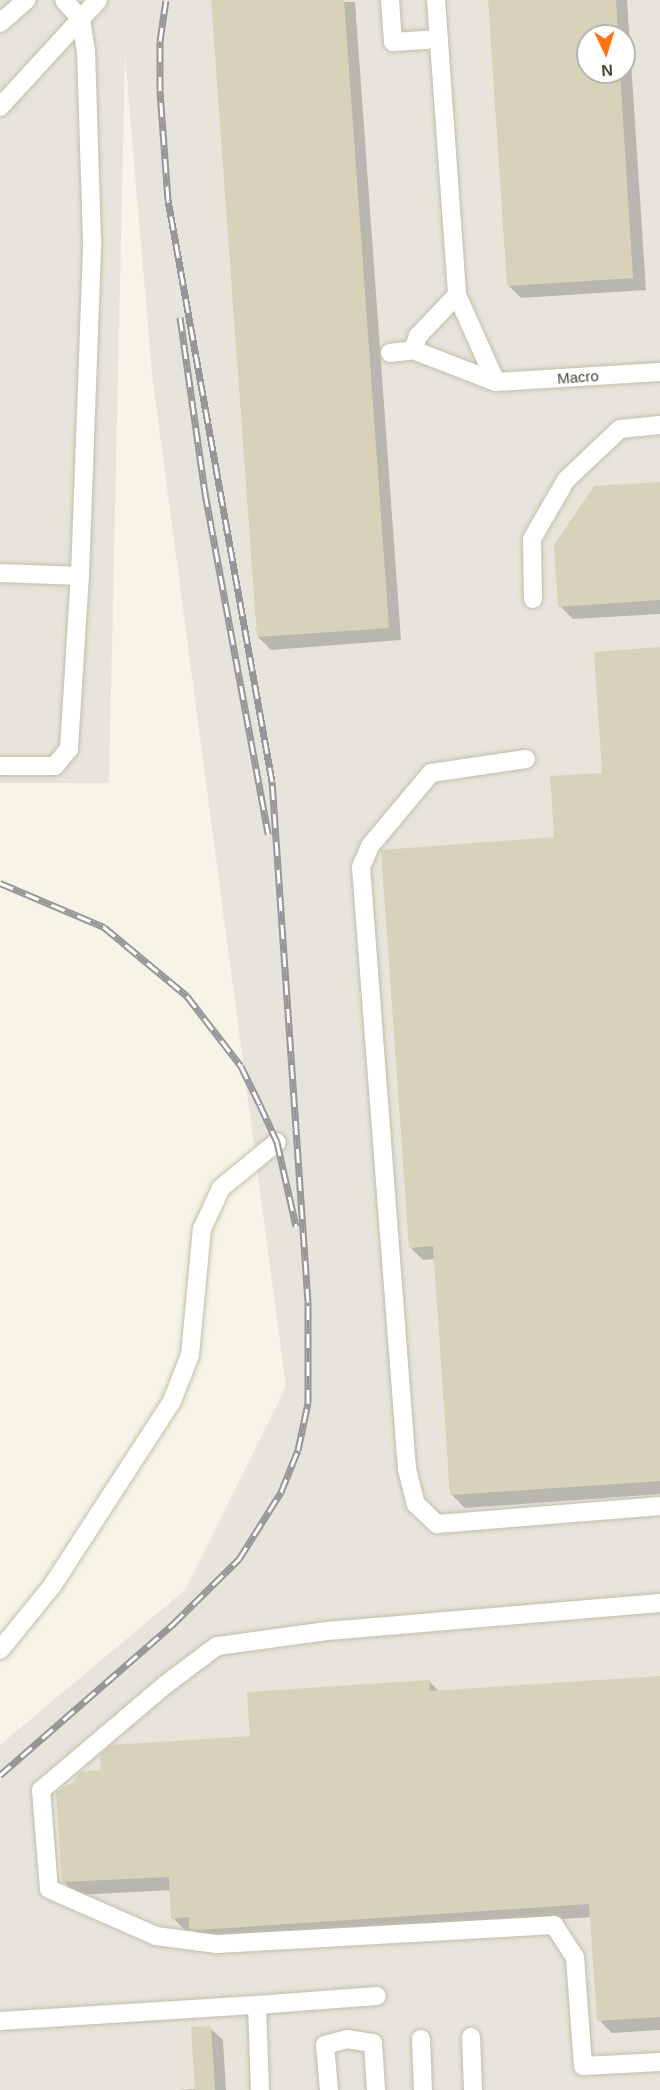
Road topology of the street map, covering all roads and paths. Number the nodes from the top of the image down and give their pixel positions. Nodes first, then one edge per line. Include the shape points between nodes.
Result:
1 (26, 0) edge
2 (64, 0) edge
3 (98, 0) edge
4 (390, 0) edge
5 (436, 0) edge
6 (81, 19) junction
7 (0, 23) edge
8 (439, 39) junction
9 (0, 106) edge
10 (457, 295) junction
11 (413, 350) junction
12 (390, 353) dead end
13 (660, 372) edge
14 (496, 382) junction
15 (660, 425) edge
16 (0, 573) edge
17 (80, 576) junction
18 (533, 600) dead end
19 (526, 759) dead end
20 (0, 766) edge
21 (277, 1142) dead end
22 (660, 1506) edge
23 (660, 1603) edge
24 (0, 1650) edge
25 (377, 1996) dead end
26 (257, 2006) junction
27 (0, 2021) edge
28 (471, 2037) dead end
29 (421, 2039) dead end
30 (660, 2062) edge
31 (260, 2090) edge
32 (330, 2090) edge
33 (376, 2090) edge
34 (423, 2090) edge
35 (473, 2090) edge

1 - 7 street
2 - 6 street
3 - 6 street
4 - 8 street via 393,42
5 - 8 street
6 - 9 street
6 - 17 street via 90,111 92,241
8 - 10 street
10 - 11 street via 417,336
10 - 14 street
11 - 12 street
11 - 14 street
13 - 14 street, Macro
15 - 18 street via 620,429 566,480 532,539
16 - 17 street
17 - 20 street via 69,748 55,766
19 - 22 street via 431,773 370,846 361,867 407,1469 416,1504 437,1524
21 - 24 street via 221,1188 202,1229 190,1355 172,1401 52,1586
23 - 30 street via 327,1631 218,1646 165,1684 41,1790 50,1889 135,1927 156,1936 217,1944 554,1925 575,1957 583,2066
25 - 26 street
26 - 27 street
26 - 31 street
28 - 35 street
29 - 34 street
32 - 33 street via 325,2045 348,2039 373,2043

